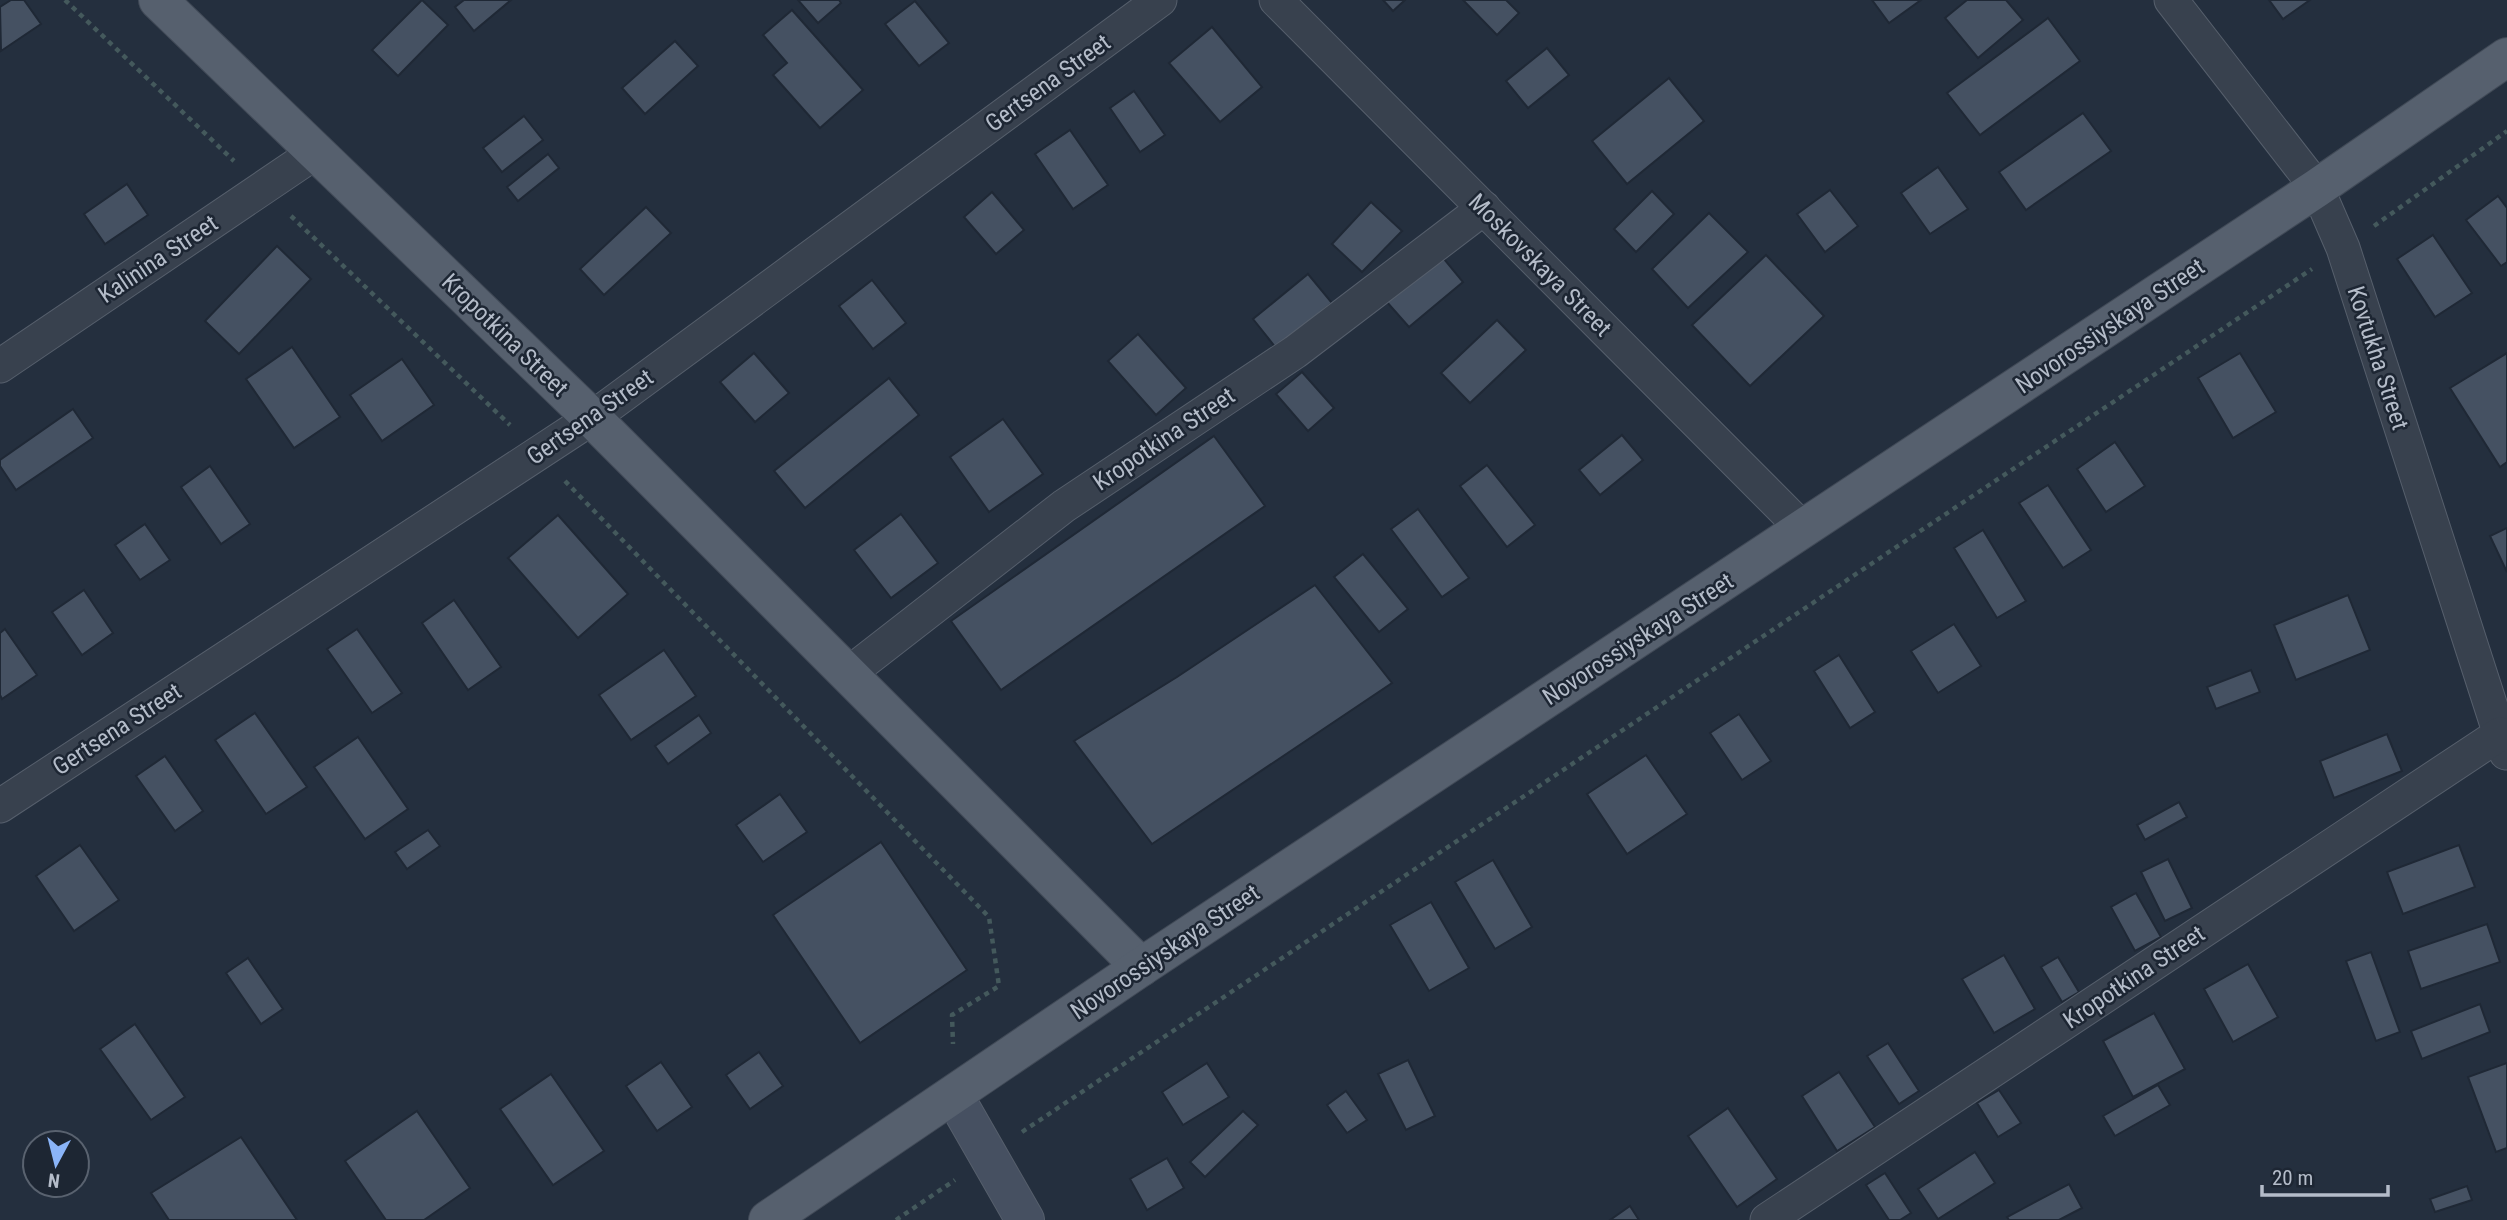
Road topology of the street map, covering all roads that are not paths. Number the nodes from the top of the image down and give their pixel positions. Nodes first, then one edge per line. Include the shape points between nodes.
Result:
1 (158, 0) edge
2 (1160, 0) edge
3 (1276, 0) edge
4 (2171, 0) edge
5 (2507, 57) edge
6 (316, 152) junction
7 (2317, 188) junction
8 (1484, 208) junction
9 (0, 366) edge
10 (592, 418) junction
11 (1804, 530) junction
12 (848, 674) junction
13 (2503, 745) edge
14 (0, 806) edge
15 (1141, 967) junction
16 (954, 1096) junction
17 (768, 1220) edge
18 (1025, 1220) edge
19 (1767, 1220) edge

1 - 6 main road, Kropotkina Street
2 - 10 street, Gertsena Street
3 - 8 street, Moskovskaya Street
4 - 7 street, Kovtukha Street
5 - 7 main road, Novorossiyskaya Street
6 - 9 street, Kalinina Street
6 - 10 main road, Kropotkina Street
7 - 11 main road, Novorossiyskaya Street
7 - 13 street, Kovtukha Street via 2343,248
8 - 11 street, Moskovskaya Street
8 - 12 street, Kropotkina Street via 1295,352 1064,506
10 - 12 main road, Kropotkina Street
10 - 14 street, Gertsena Street
11 - 15 main road, Novorossiyskaya Street
12 - 15 main road, Kropotkina Street
13 - 19 street, Kropotkina Street
15 - 16 main road, Novorossiyskaya Street
16 - 17 main road, Novorossiyskaya Street
16 - 18 main road

